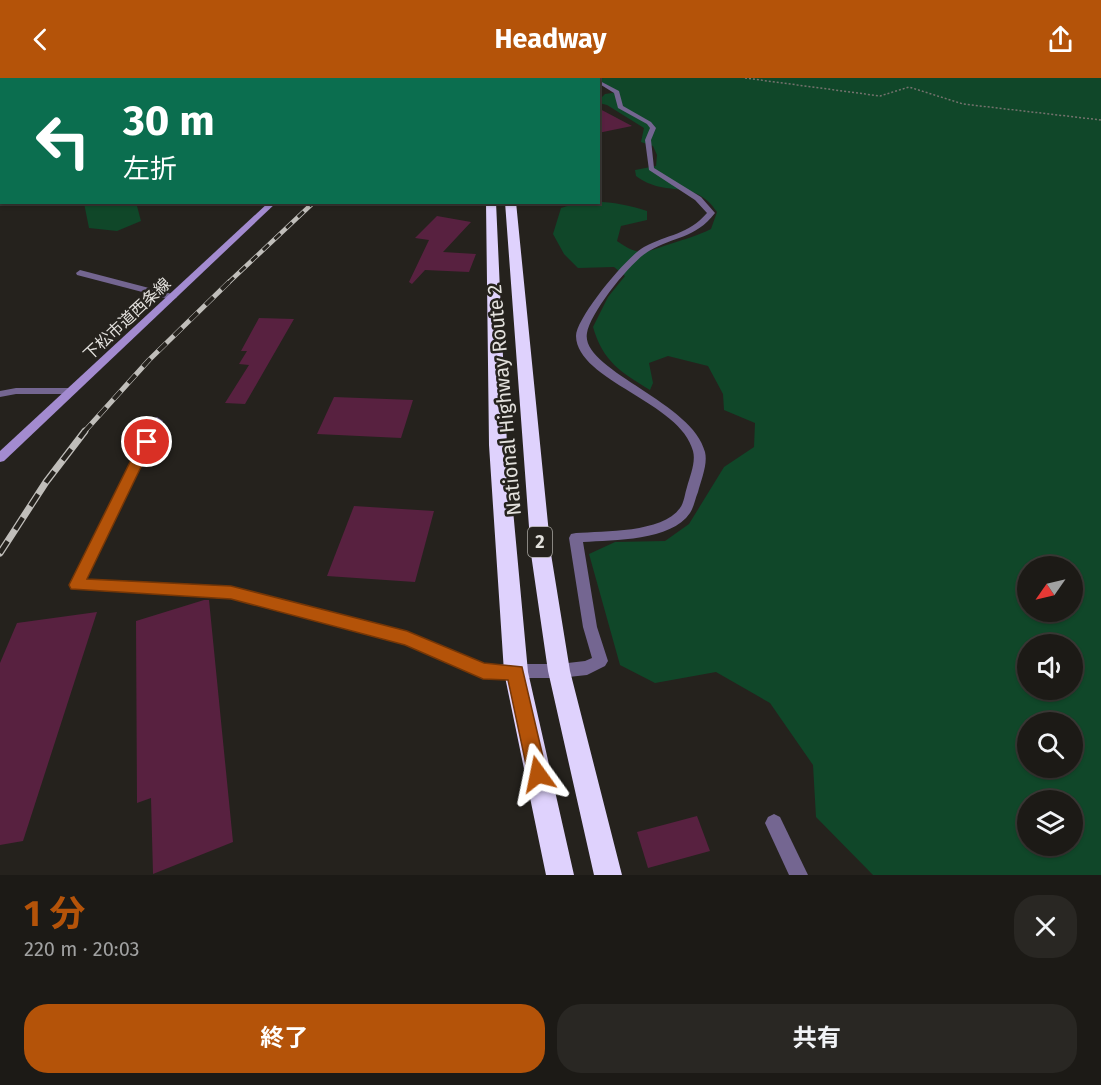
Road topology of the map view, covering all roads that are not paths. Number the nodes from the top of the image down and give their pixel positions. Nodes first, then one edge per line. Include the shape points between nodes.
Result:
1 (600, 81) edge
2 (272, 204) edge
3 (491, 204) edge
4 (510, 204) edge
5 (80, 273) dead end
6 (173, 297) junction
7 (70, 391) junction
8 (0, 394) edge
9 (157, 421) dead end
10 (0, 458) edge
11 (558, 671) junction
12 (516, 672) junction
13 (774, 823) dead end
14 (560, 875) edge
15 (608, 875) edge
16 (799, 875) edge

1 - 11 street via 617,92 620,107 653,128 648,140 651,169 697,197 711,213 691,233 638,254 590,312 581,336 585,351 686,428 698,448 700,464 684,512 664,527 576,538 590,627 600,661 587,668
2 - 6 street, 下松市道西条線
3 - 12 highway, National Highway Route 2 / 2 via 498,445
4 - 11 highway, National Highway Route 2 / 2 via 541,554
5 - 6 street
6 - 7 street, 下松市道西条線
7 - 8 street
7 - 10 street, 下松市道西条線
9 - 12 street via 77,585 231,592 407,638 483,671
11 - 12 street
11 - 15 highway, National Highway Route 2 / 2
12 - 14 highway, National Highway Route 2 / 2
13 - 16 street

